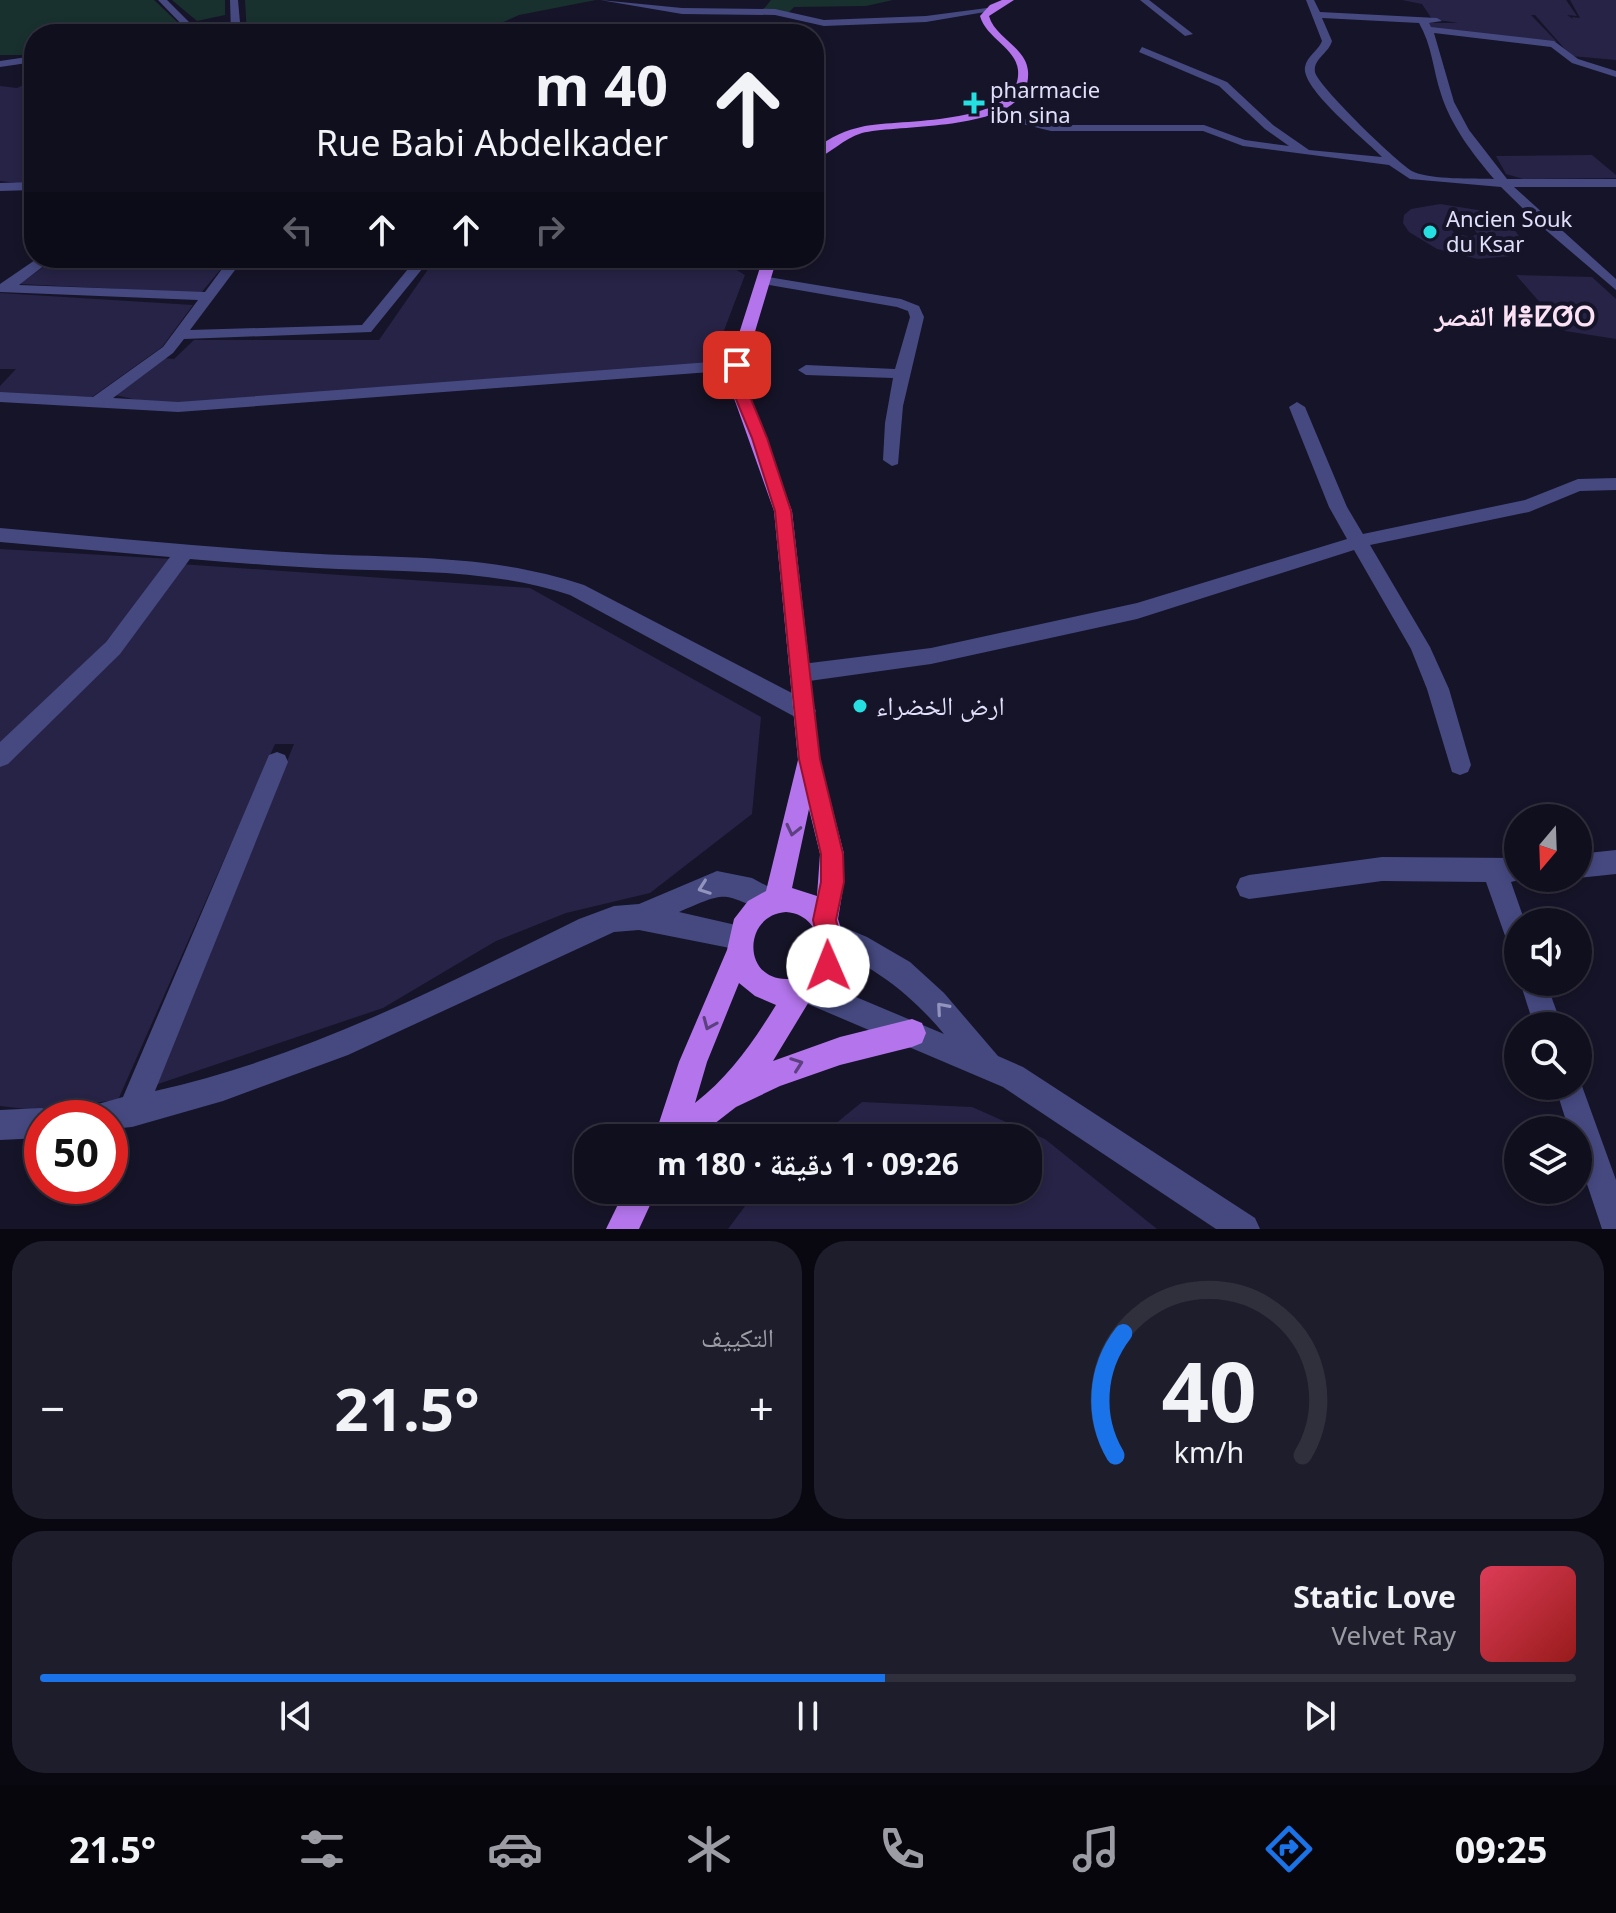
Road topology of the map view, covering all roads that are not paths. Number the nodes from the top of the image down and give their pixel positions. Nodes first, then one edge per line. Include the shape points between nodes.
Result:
1 (162, 0) edge
2 (234, 0) edge
3 (604, 0) edge
4 (1010, 0) edge
5 (1144, 0) edge
6 (1310, 0) edge
7 (987, 11) junction
8 (1318, 15) junction
9 (1453, 21) dead end
10 (186, 24) edge
11 (235, 24) edge
12 (1426, 25) junction
13 (1188, 34) dead end
14 (1142, 50) dead end
15 (24, 60) edge
16 (0, 62) edge
17 (1615, 72) edge
18 (987, 114) junction
19 (824, 149) edge
20 (1306, 153) junction
21 (1392, 162) junction
22 (1500, 183) junction
23 (1616, 183) edge
24 (24, 186) edge
25 (0, 187) edge
26 (32, 268) edge
27 (230, 268) edge
28 (416, 268) edge
29 (766, 268) edge
30 (770, 268) edge
31 (1616, 286) edge
32 (3, 288) edge
33 (209, 296) junction
34 (180, 335) junction
35 (737, 365) junction
36 (806, 370) dead end
37 (902, 374) junction
38 (0, 397) edge
39 (96, 403) junction
40 (1297, 407) dead end
41 (892, 460) dead end
42 (1616, 484) edge
43 (0, 535) edge
44 (1357, 543) junction
45 (185, 551) junction
46 (802, 673) junction
47 (805, 711) junction
48 (0, 757) edge
49 (809, 759) junction
50 (277, 762) dead end
51 (1460, 765) dead end
52 (1616, 862) edge
53 (1592, 865) edge
54 (1504, 870) edge
55 (1249, 887) dead end
56 (774, 901) junction
57 (639, 917) junction
58 (828, 927) junction
59 (740, 944) junction
60 (803, 990) junction
61 (912, 1033) junction
62 (989, 1065) junction
63 (726, 1097) junction
64 (1574, 1100) edge
65 (132, 1112) junction
66 (128, 1113) edge
67 (24, 1124) edge
68 (674, 1124) edge
69 (689, 1124) edge
70 (0, 1125) edge
71 (635, 1204) edge
72 (1616, 1225) edge
73 (622, 1229) edge
74 (1244, 1229) edge

1 - 10 street
2 - 11 street
3 - 7 street via 682,11 775,12 824,23
4 - 7 main road
5 - 13 street
6 - 8 street
7 - 18 main road via 987,27 1023,70 1013,99
8 - 12 street
8 - 21 street via 1326,46 1310,63 1310,76
9 - 12 street
12 - 17 street via 1554,44 1575,61
12 - 22 street via 1448,100
14 - 20 street via 1223,84
15 - 16 street
18 - 19 main road via 864,129
18 - 20 street via 1051,128 1204,128 1243,143
20 - 21 street
21 - 22 street via 1416,177
22 - 23 street
22 - 31 street
24 - 25 street
26 - 32 street
27 - 33 street
28 - 34 street via 366,329
29 - 35 main road
30 - 37 street via 914,309 917,317
32 - 33 street
33 - 34 street
34 - 39 street via 168,350
35 - 39 street via 226,405
35 - 46 main road via 742,397 783,511
36 - 37 street
37 - 41 street via 890,428
38 - 39 street
40 - 44 street
42 - 44 street via 1578,485 1529,506
43 - 45 street
44 - 46 street via 1137,611 931,656
44 - 51 street via 1420,647
45 - 47 street via 505,569 545,577
45 - 48 street via 113,648
46 - 47 main road
47 - 49 main road
49 -> 56 main road
49 - 58 main road via 832,854
50 - 65 street
52 - 53 street
54 - 55 street via 1382,869
56 -> 57 street via 743,887 717,883
56 - 58 main road via 804,903
56 - 59 main road via 746,922
57 - 59 street
57 - 65 street via 588,928 412,1015 287,1066
58 - 60 main road via 828,966
62 -> 58 street via 911,977
59 - 60 main road via 744,968 754,981 784,994
59 -> 68 main road
60 - 61 street
60 - 63 main road
61 - 62 street
63 -> 61 main road via 828,1053
62 - 74 street
63 - 69 main road
64 - 72 street
65 - 66 street
67 - 70 street
71 - 73 main road

